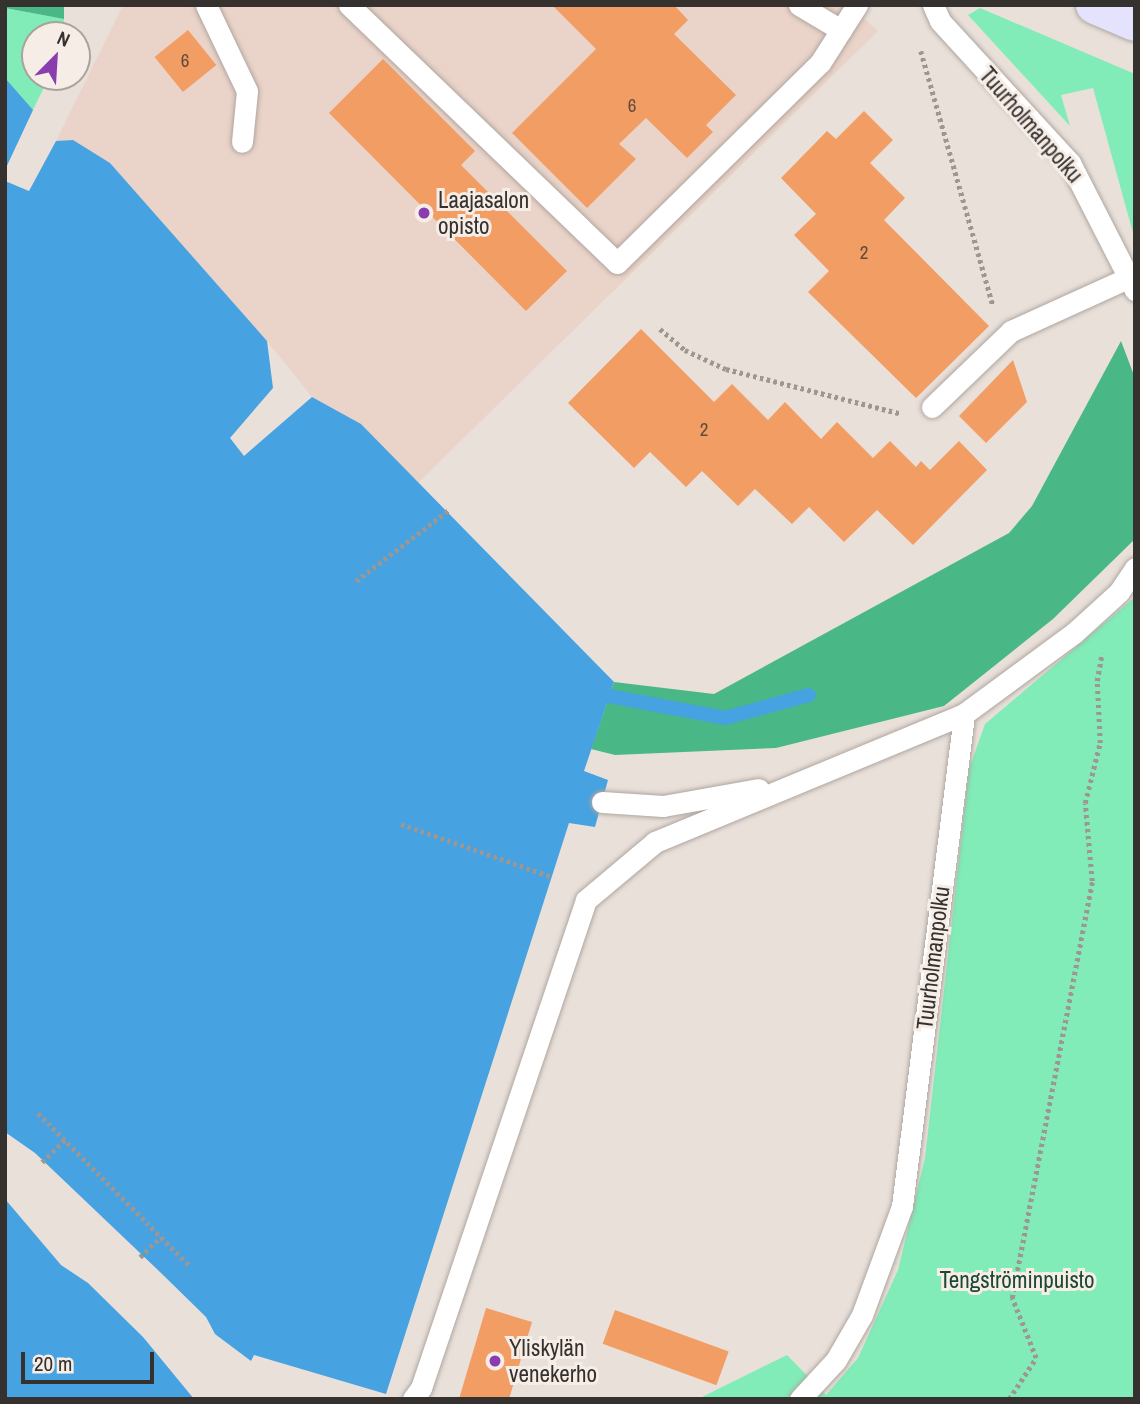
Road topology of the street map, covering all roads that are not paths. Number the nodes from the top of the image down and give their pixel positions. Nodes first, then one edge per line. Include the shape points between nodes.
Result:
1 (206, 5) edge
2 (349, 5) edge
3 (799, 5) edge
4 (857, 5) edge
5 (933, 5) edge
6 (1095, 5) edge
7 (1135, 23) edge
8 (841, 30) junction
9 (242, 142) dead end
10 (1133, 284) edge
11 (932, 407) road end
12 (1135, 568) edge
13 (964, 714) junction
14 (800, 782) junction
15 (602, 802) dead end
16 (413, 1399) edge
17 (800, 1399) edge

1 - 9 lane via 247,92
2 - 8 lane via 617,263 820,63
3 - 8 lane
4 - 8 lane
5 - 10 lane, Tuurholmanpolku via 940,21 1070,163
6 - 7 main road
10 - 11 lane via 1002,339
12 - 13 lane via 1102,607
13 - 14 lane
13 - 17 lane, Tuurholmanpolku via 902,1206 862,1315 836,1360
14 - 15 lane via 663,806
14 - 16 lane via 655,842 586,900 421,1388

